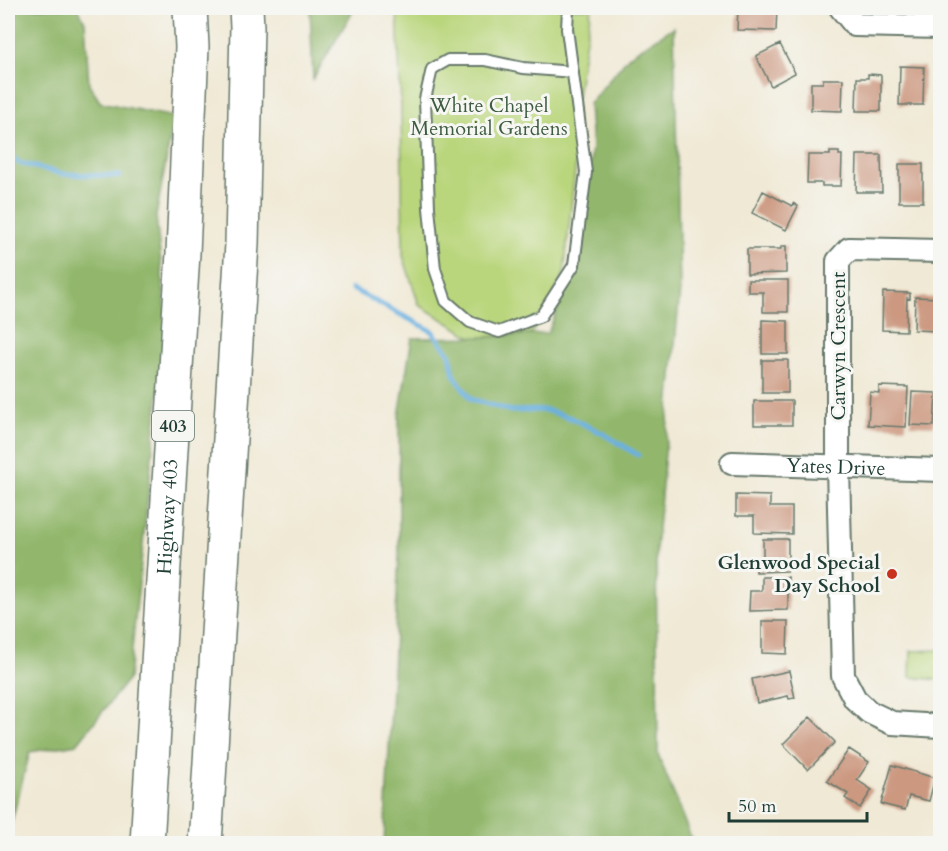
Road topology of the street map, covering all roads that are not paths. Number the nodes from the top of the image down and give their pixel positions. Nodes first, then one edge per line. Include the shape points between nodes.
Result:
1 (190, 8) edge
2 (246, 8) edge
3 (568, 8) edge
4 (841, 8) edge
5 (940, 27) edge
6 (573, 72) junction
7 (940, 251) edge
8 (732, 463) dead end
9 (838, 466) junction
10 (940, 470) edge
11 (940, 726) edge
12 (147, 843) edge
13 (205, 843) edge

1 - 12 highway, Highway 403 / 403 via 192,47 183,253
2 - 13 highway via 242,244
3 - 6 lane
4 - 5 street via 855,25
6 - 6 lane via 586,172 574,264 541,316 500,332 471,322 446,301 435,269 424,99 432,69 448,60 485,60
7 - 9 street, Carwyn Crescent via 849,249 838,261
8 - 9 street, Yates Drive
9 - 10 street, Yates Drive
9 - 11 street, Carwyn Crescent via 843,676 855,699 869,712 892,723

